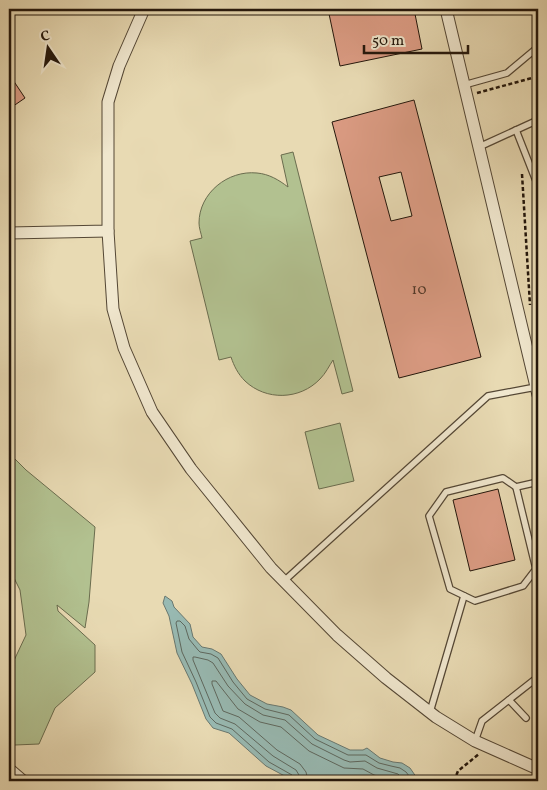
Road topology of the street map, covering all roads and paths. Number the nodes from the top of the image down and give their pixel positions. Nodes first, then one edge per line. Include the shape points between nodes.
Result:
1 (144, 9) edge
2 (446, 9) edge
3 (538, 47) edge
4 (464, 85) junction
5 (538, 120) edge
6 (516, 130) junction
7 (479, 147) junction
8 (522, 169) dead end
9 (538, 186) edge
10 (108, 230) junction
11 (9, 233) edge
12 (530, 305) dead end
13 (536, 374) edge
14 (537, 391) edge
15 (538, 482) edge
16 (516, 487) junction
17 (537, 568) edge
18 (284, 581) junction
19 (464, 596) junction
20 (538, 677) edge
21 (509, 700) junction
22 (430, 713) junction
23 (526, 718) dead end
24 (475, 741) junction
25 (486, 746) junction
26 (9, 769) edge
27 (538, 769) edge
28 (23, 781) edge
29 (454, 781) edge

1 - 10 street via 119,66 108,102
2 - 4 street
3 - 4 lane via 507,73
4 - 7 street
5 - 6 lane
6 - 7 lane
6 - 9 lane
7 - 13 street
8 - 12 path
10 - 11 street
10 - 18 street via 113,309 124,348 152,412 191,469
13 - 14 street
14 - 18 lane via 488,396
15 - 16 lane
16 - 17 lane
16 - 19 lane via 503,478 446,492 428,516 450,589
17 - 19 lane via 522,586 475,601
18 - 22 street via 337,635
19 - 22 lane
20 - 21 lane
21 - 23 lane
21 - 24 lane via 482,721
22 - 24 street
24 - 25 street
25 - 27 street
25 - 29 path via 458,771
26 - 28 street

